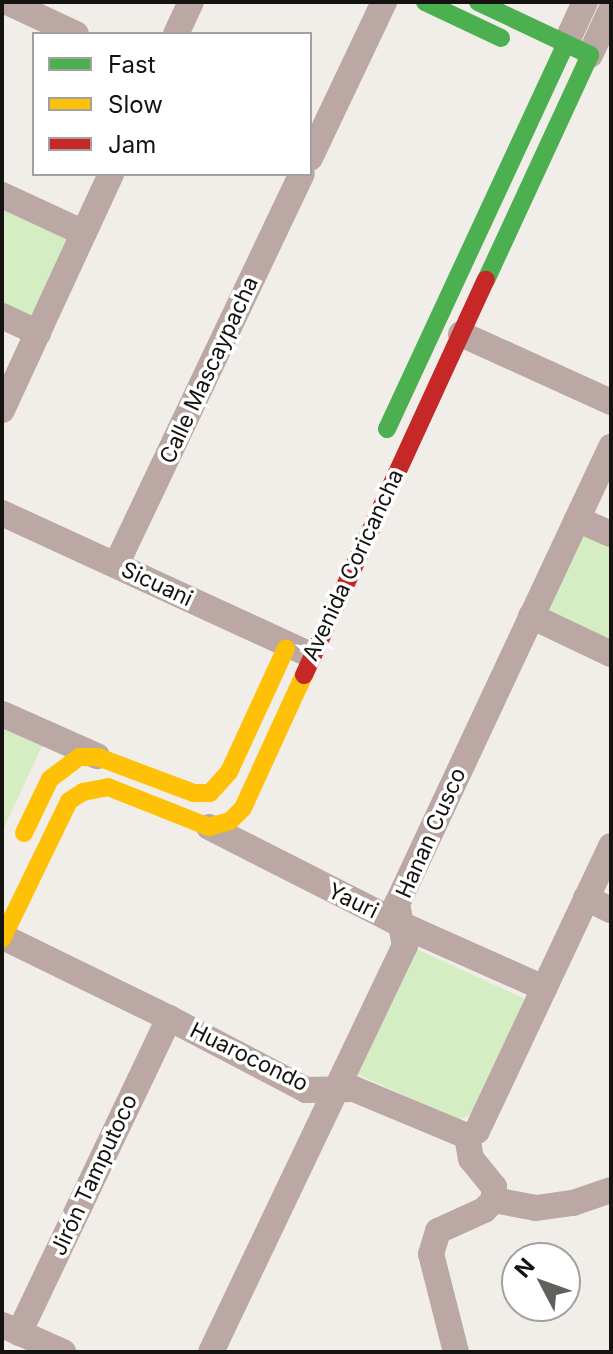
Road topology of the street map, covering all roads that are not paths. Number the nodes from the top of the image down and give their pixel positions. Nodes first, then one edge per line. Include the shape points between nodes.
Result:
1 (7, 2) edge
2 (191, 2) edge
3 (384, 2) edge
4 (425, 2) edge
5 (478, 2) edge
6 (585, 2) edge
7 (610, 16) edge
8 (72, 32) edge
9 (177, 32) edge
10 (517, 45) dead end
11 (555, 55) junction
12 (585, 65) junction
13 (312, 154) edge
14 (110, 176) edge
15 (301, 176) edge
16 (2, 195) edge
17 (84, 233) junction
18 (2, 316) edge
19 (38, 333) junction
20 (461, 334) junction
21 (611, 402) edge
22 (2, 410) edge
23 (382, 441) dead end
24 (611, 447) edge
25 (2, 513) edge
26 (577, 519) junction
27 (611, 534) edge
28 (116, 565) junction
29 (531, 616) junction
30 (298, 643) junction
31 (611, 654) edge
32 (2, 714) edge
33 (98, 757) junction
34 (209, 827) junction
35 (611, 846) edge
36 (16, 851) dead end
37 (586, 898) junction
38 (611, 910) edge
39 (400, 924) junction
40 (2, 938) edge
41 (544, 988) junction
42 (169, 1018) junction
43 (333, 1090) junction
44 (467, 1136) junction
45 (611, 1190) edge
46 (494, 1200) junction
47 (10, 1329) edge
48 (63, 1352) edge
49 (211, 1352) edge
50 (456, 1352) edge

1 - 8 street
2 - 9 street
3 - 13 street
4 - 10 street
5 - 11 street
6 - 11 street, Avenida Coricancha
7 - 12 street, Avenida Coricancha
11 - 12 street
11 - 23 street, Avenida Coricancha
12 - 20 street, Avenida Coricancha
14 - 17 street
15 - 28 street, Calle Mascaypacha
16 - 17 street
17 - 19 street
18 - 19 street
19 - 22 street
20 - 21 street
20 - 30 street, Avenida Coricancha
24 - 26 street, Hanan Cusco
25 - 28 street, Sicuani
26 - 27 street
26 - 29 street, Hanan Cusco
28 - 30 street, Sicuani
29 - 31 street
29 - 39 street, Hanan Cusco via 397,904
30 - 33 street, Avenida Coricancha via 229,772 210,793 194,793
30 - 34 street, Avenida Coricancha via 243,808 230,821
32 - 33 street
33 - 36 street via 79,757 50,779
34 - 39 street, Yauri
34 - 40 street via 108,787 83,792 69,801
35 - 37 street
37 - 38 street
37 - 41 street
39 - 41 street, Yauri
39 - 43 street, Hanan Cusco via 405,946
40 - 42 street, Huarocondo
41 - 44 street via 477,1131
42 - 43 street, Huarocondo via 306,1090
42 - 47 street, Jirón Tamputoco
43 - 44 street, Huarocondo via 354,1089
43 - 49 street, Hanan Cusco
44 - 46 street via 471,1159 494,1187
45 - 46 street via 536,1208
46 - 50 street via 438,1231 431,1254
47 - 48 street

